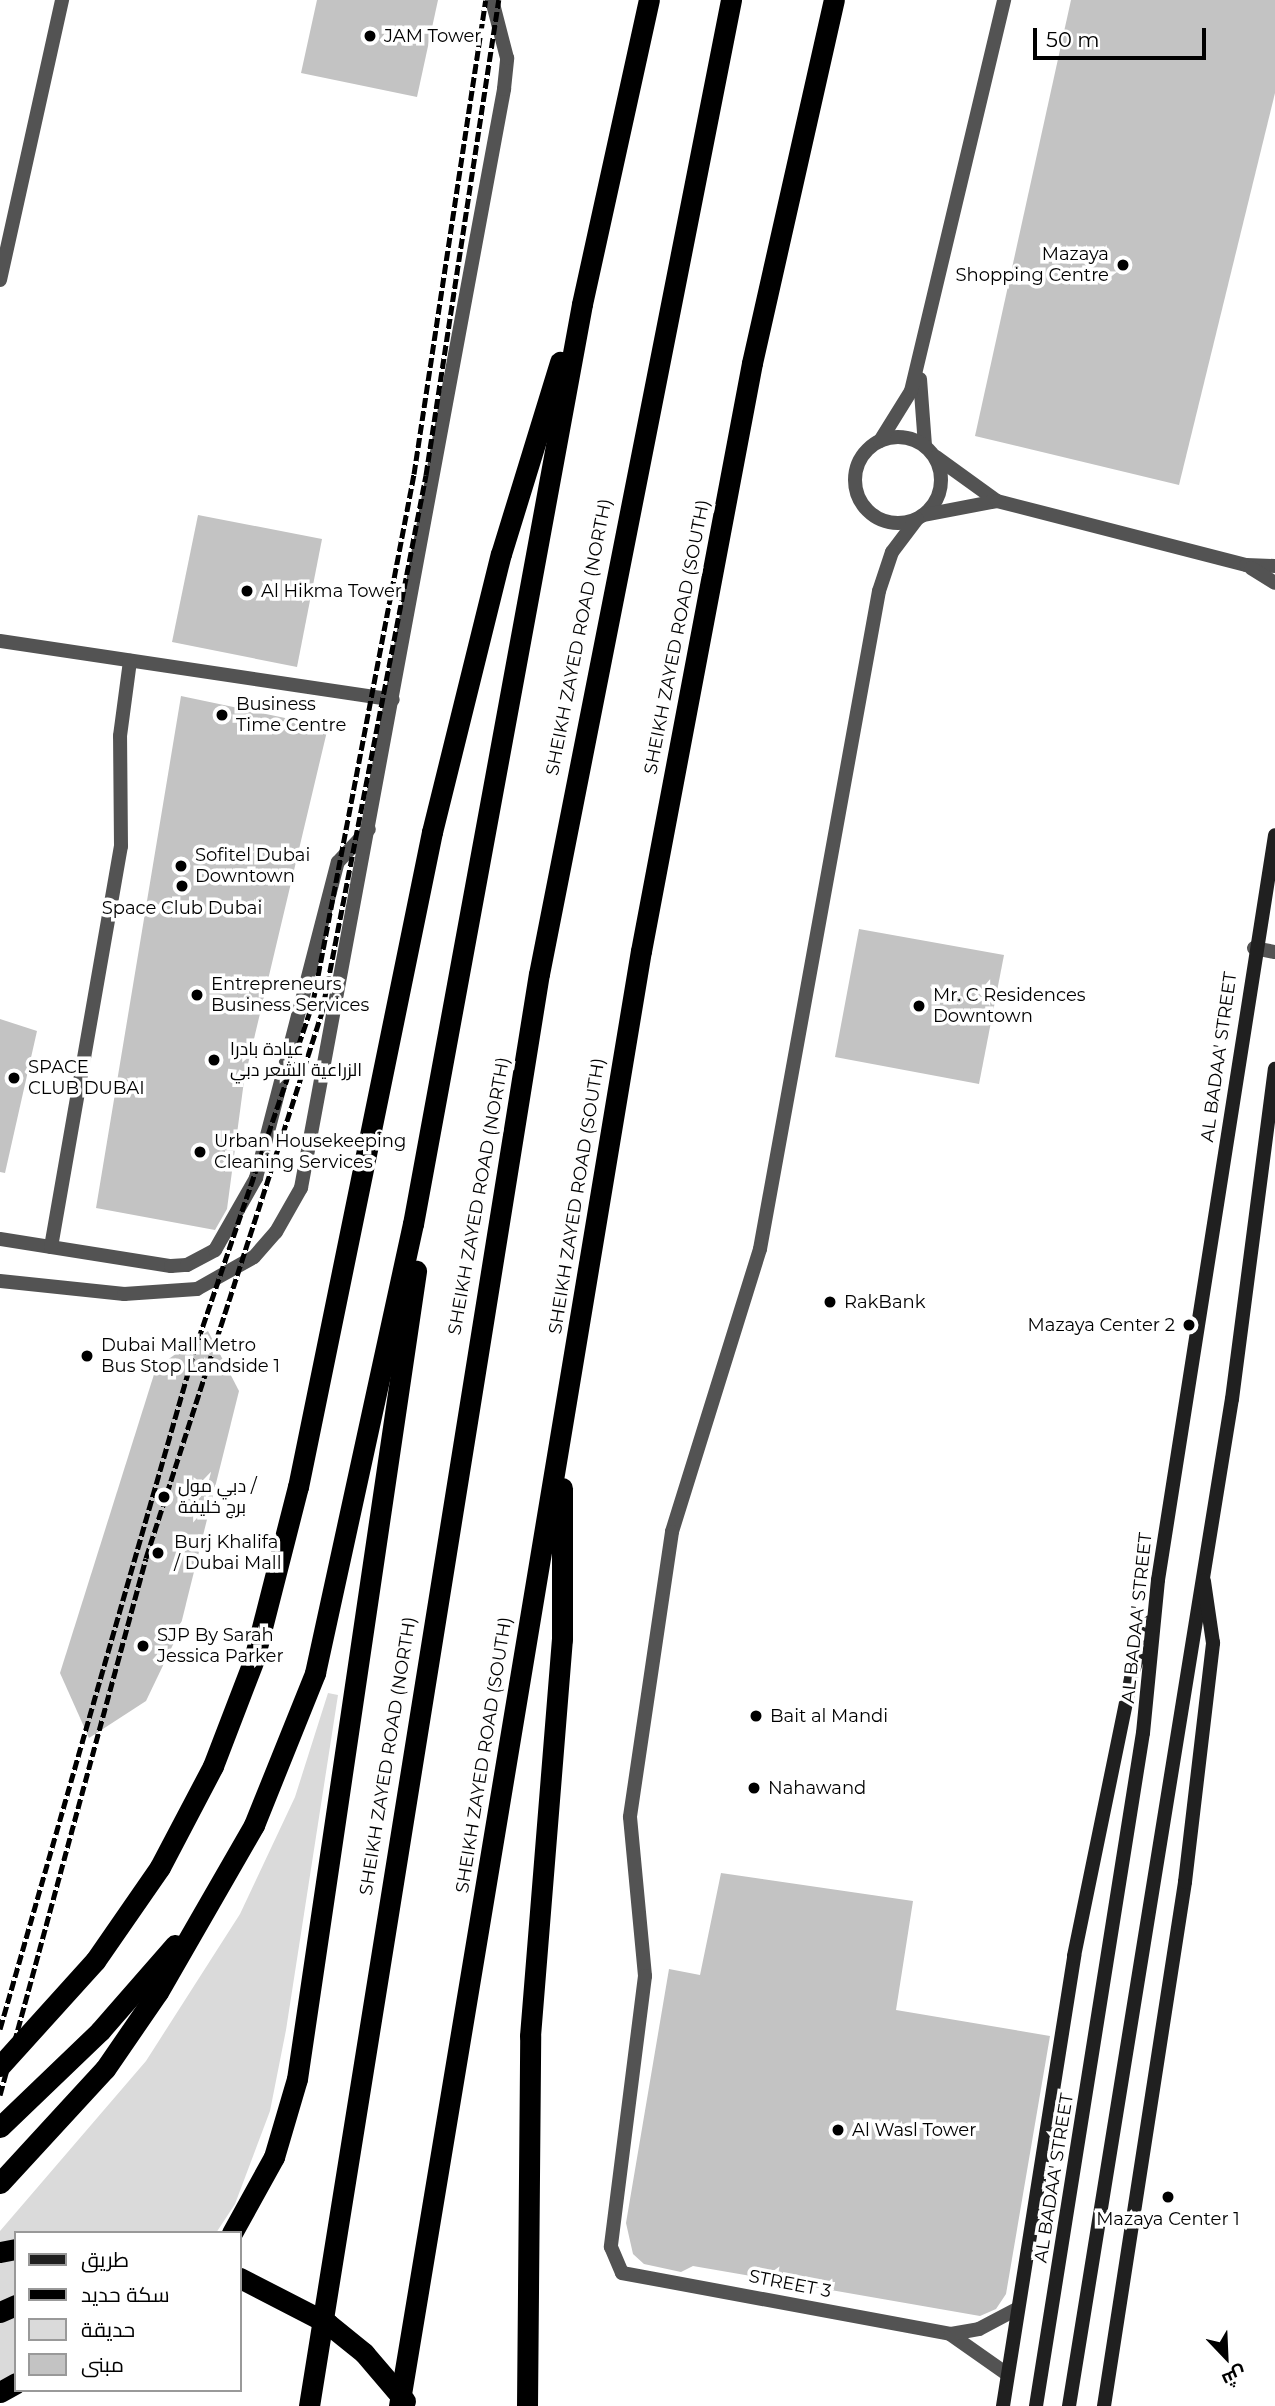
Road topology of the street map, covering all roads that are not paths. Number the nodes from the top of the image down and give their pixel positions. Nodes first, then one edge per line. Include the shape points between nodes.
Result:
1 (62, 0) edge
2 (492, 0) edge
3 (649, 0) edge
4 (731, 0) edge
5 (834, 0) edge
6 (1004, 0) edge
7 (0, 280) edge
8 (582, 304) junction
9 (920, 350) junction
10 (880, 441) junction
11 (929, 451) junction
12 (997, 501) junction
13 (920, 517) junction
14 (1247, 565) junction
15 (1275, 566) edge
16 (1275, 583) edge
17 (0, 641) edge
18 (130, 661) junction
19 (393, 700) junction
20 (369, 829) junction
21 (1275, 835) edge
22 (1269, 899) edge
23 (1254, 948) junction
24 (1275, 952) edge
25 (1275, 1069) edge
26 (1270, 1116) edge
27 (413, 1224) junction
28 (0, 1239) edge
29 (51, 1247) junction
30 (0, 1281) edge
31 (561, 1430) junction
32 (1203, 1576) junction
33 (1153, 1615) junction
34 (203, 1911) junction
35 (0, 2066) edge
36 (0, 2127) edge
37 (0, 2183) edge
38 (233, 2231) edge
39 (242, 2279) edge
40 (242, 2287) edge
41 (264, 2288) junction
42 (1017, 2309) junction
43 (950, 2334) junction
44 (1007, 2374) junction
45 (309, 2406) edge
46 (399, 2406) edge
47 (408, 2406) edge
48 (527, 2406) edge
49 (1003, 2406) edge
50 (1036, 2406) edge
51 (1069, 2406) edge
52 (1104, 2406) edge

1 - 7 street
2 - 19 street via 507,58 504,89
3 - 8 highway
4 - 45 highway, SHEIKH ZAYED ROAD (NORTH) via 539,974
5 - 31 highway, SHEIKH ZAYED ROAD (SOUTH) via 750,376 641,951
6 - 9 street
8 - 27 highway
8 - 35 highway via 508,528 432,832 298,1487 254,1659 213,1766 160,1867 95,1961
9 - 10 street via 904,408
9 - 11 street via 919,413
10 - 11 street via 904,437
10 - 13 street via 857,465 858,498 883,521
11 - 12 street
11 - 13 street via 941,487
12 - 13 street
12 - 14 street
13 - 43 street, STREET 3 via 892,552 878,591 760,1249 670,1543 630,1818 645,1976 611,2245 622,2273
14 - 15 street
14 - 16 street
17 - 18 street
18 - 19 street
18 - 29 street via 120,736 121,846
19 - 20 street
20 - 29 street via 338,862 256,1178 238,1218 215,1250 187,1265 171,1266
20 - 30 street via 301,1188 276,1232 236,1270 197,1289 124,1294
21 - 22 main road, AL BADAA' STREET
22 - 23 main road, AL BADAA' STREET
23 - 24 street
23 - 33 main road, AL BADAA' STREET
25 - 26 main road
26 - 32 main road
27 - 34 highway via 315,1673 272,1788
27 - 38 highway via 415,1279 377,1567 297,2079 274,2157
28 - 29 street
31 - 46 highway, SHEIKH ZAYED ROAD (SOUTH)
31 - 48 highway via 562,1639 538,1880 530,2036
32 - 51 main road
32 - 52 main road via 1213,1643 1200,1757
33 - 42 main road via 1132,1674 1074,1956
33 - 50 main road, AL BADAA' STREET via 1143,1733
34 - 36 highway via 100,2031
34 - 37 highway via 158,1992 105,2069
39 - 41 highway
40 - 41 highway
41 - 47 highway via 346,2337
42 - 43 street, STREET 3 via 979,2329
42 - 44 main road
43 - 44 street, STREET 3 via 981,2351
44 - 49 main road

